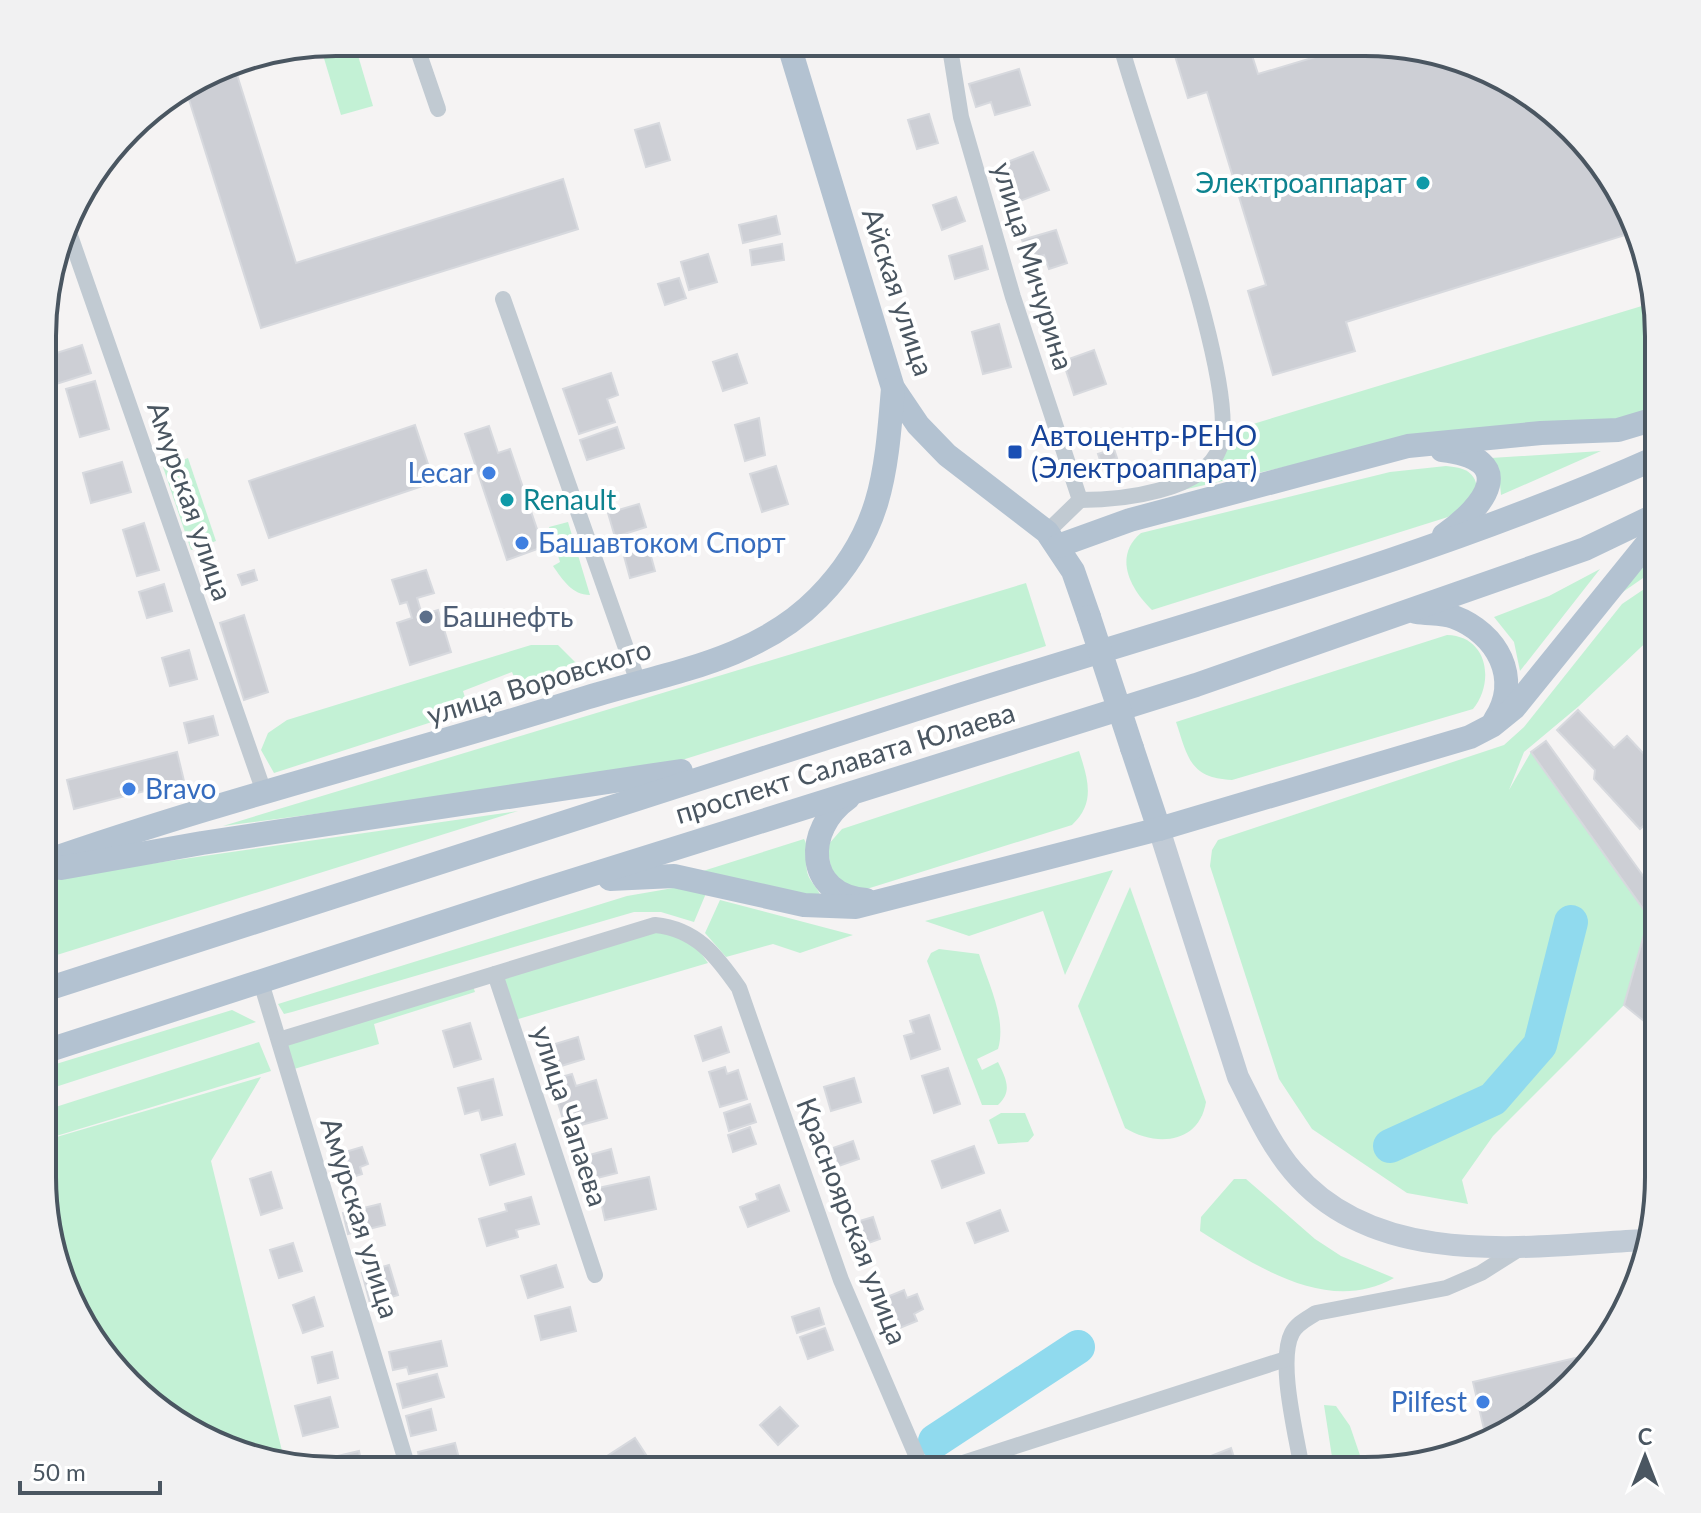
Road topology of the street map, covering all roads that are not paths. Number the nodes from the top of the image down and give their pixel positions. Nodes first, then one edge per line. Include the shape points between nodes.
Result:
1 (420, 56) edge
2 (792, 56) edge
3 (951, 57) edge
4 (1125, 57) edge
5 (438, 109) dead end
6 (72, 242) edge
7 (503, 299) dead end
8 (893, 388) junction
9 (1644, 422) edge
10 (1408, 446) junction
11 (1644, 463) edge
12 (1080, 500) junction
13 (1644, 521) edge
14 (1052, 539) junction
15 (1644, 547) edge
16 (1414, 555) junction
17 (1410, 612) junction
18 (638, 682) junction
19 (1483, 732) junction
20 (785, 751) junction
21 (860, 790) junction
22 (264, 792) junction
23 (1159, 829) junction
24 (57, 858) edge
25 (57, 869) edge
26 (556, 886) junction
27 (881, 901) junction
28 (495, 974) junction
29 (260, 979) junction
30 (57, 986) edge
31 (279, 1040) junction
32 (57, 1047) edge
33 (1637, 1240) edge
34 (1524, 1245) junction
35 (595, 1275) dead end
36 (1286, 1359) junction
37 (917, 1456) edge
38 (983, 1456) edge
39 (1300, 1456) edge
40 (405, 1457) edge

1 - 5 street
2 - 8 main road, Айская улица
3 - 12 street, улица Мичурина via 961,117 1013,297
4 - 12 street via 1210,337 1223,427 1219,449 1201,473 1122,500
6 - 22 street, Амурская улица
7 - 18 street
8 - 14 main road, Айская улица via 947,455
8 - 18 main road, улица Воровского via 878,501 857,549 837,577 761,641 732,655
9 - 10 main road via 1618,430
10 - 14 main road
10 - 16 main road via 1469,455 1483,464 1488,480 1477,509
11 - 16 main road, проспект Салавата Юлаева
12 - 14 street
13 - 17 main road, проспект Салавата Юлаева via 1585,549
14 - 23 main road, bridge via 1073,571
15 - 19 main road via 1514,708
16 - 20 main road, проспект Салавата Юлаева
17 - 19 main road via 1467,623 1499,652 1505,692 1498,715
17 - 21 main road, проспект Салавата Юлаева
18 - 22 main road, улица Воровского
19 - 23 main road
20 - 25 main road
20 - 30 main road, проспект Салавата Юлаева
21 - 26 main road, проспект Салавата Юлаева
21 - 27 main road via 822,825 817,857 836,890
22 - 24 main road, улица Воровского
23 - 27 main road
23 - 34 main road via 1227,1047 1257,1115 1294,1172 1337,1209 1382,1232 1427,1242
26 - 27 main road via 674,876 820,907
26 - 29 main road, проспект Салавата Юлаева
28 - 31 street, Красноярская улица
28 - 35 street, улица Чапаева
28 - 37 street, Красноярская улица via 655,925 691,933 718,959 739,988 841,1280
29 - 31 street, Амурская улица
29 - 32 main road, проспект Салавата Юлаева
31 - 40 street, Амурская улица
33 - 34 main road
34 - 36 street via 1446,1288 1316,1313 1291,1334
36 - 38 street
36 - 39 street

